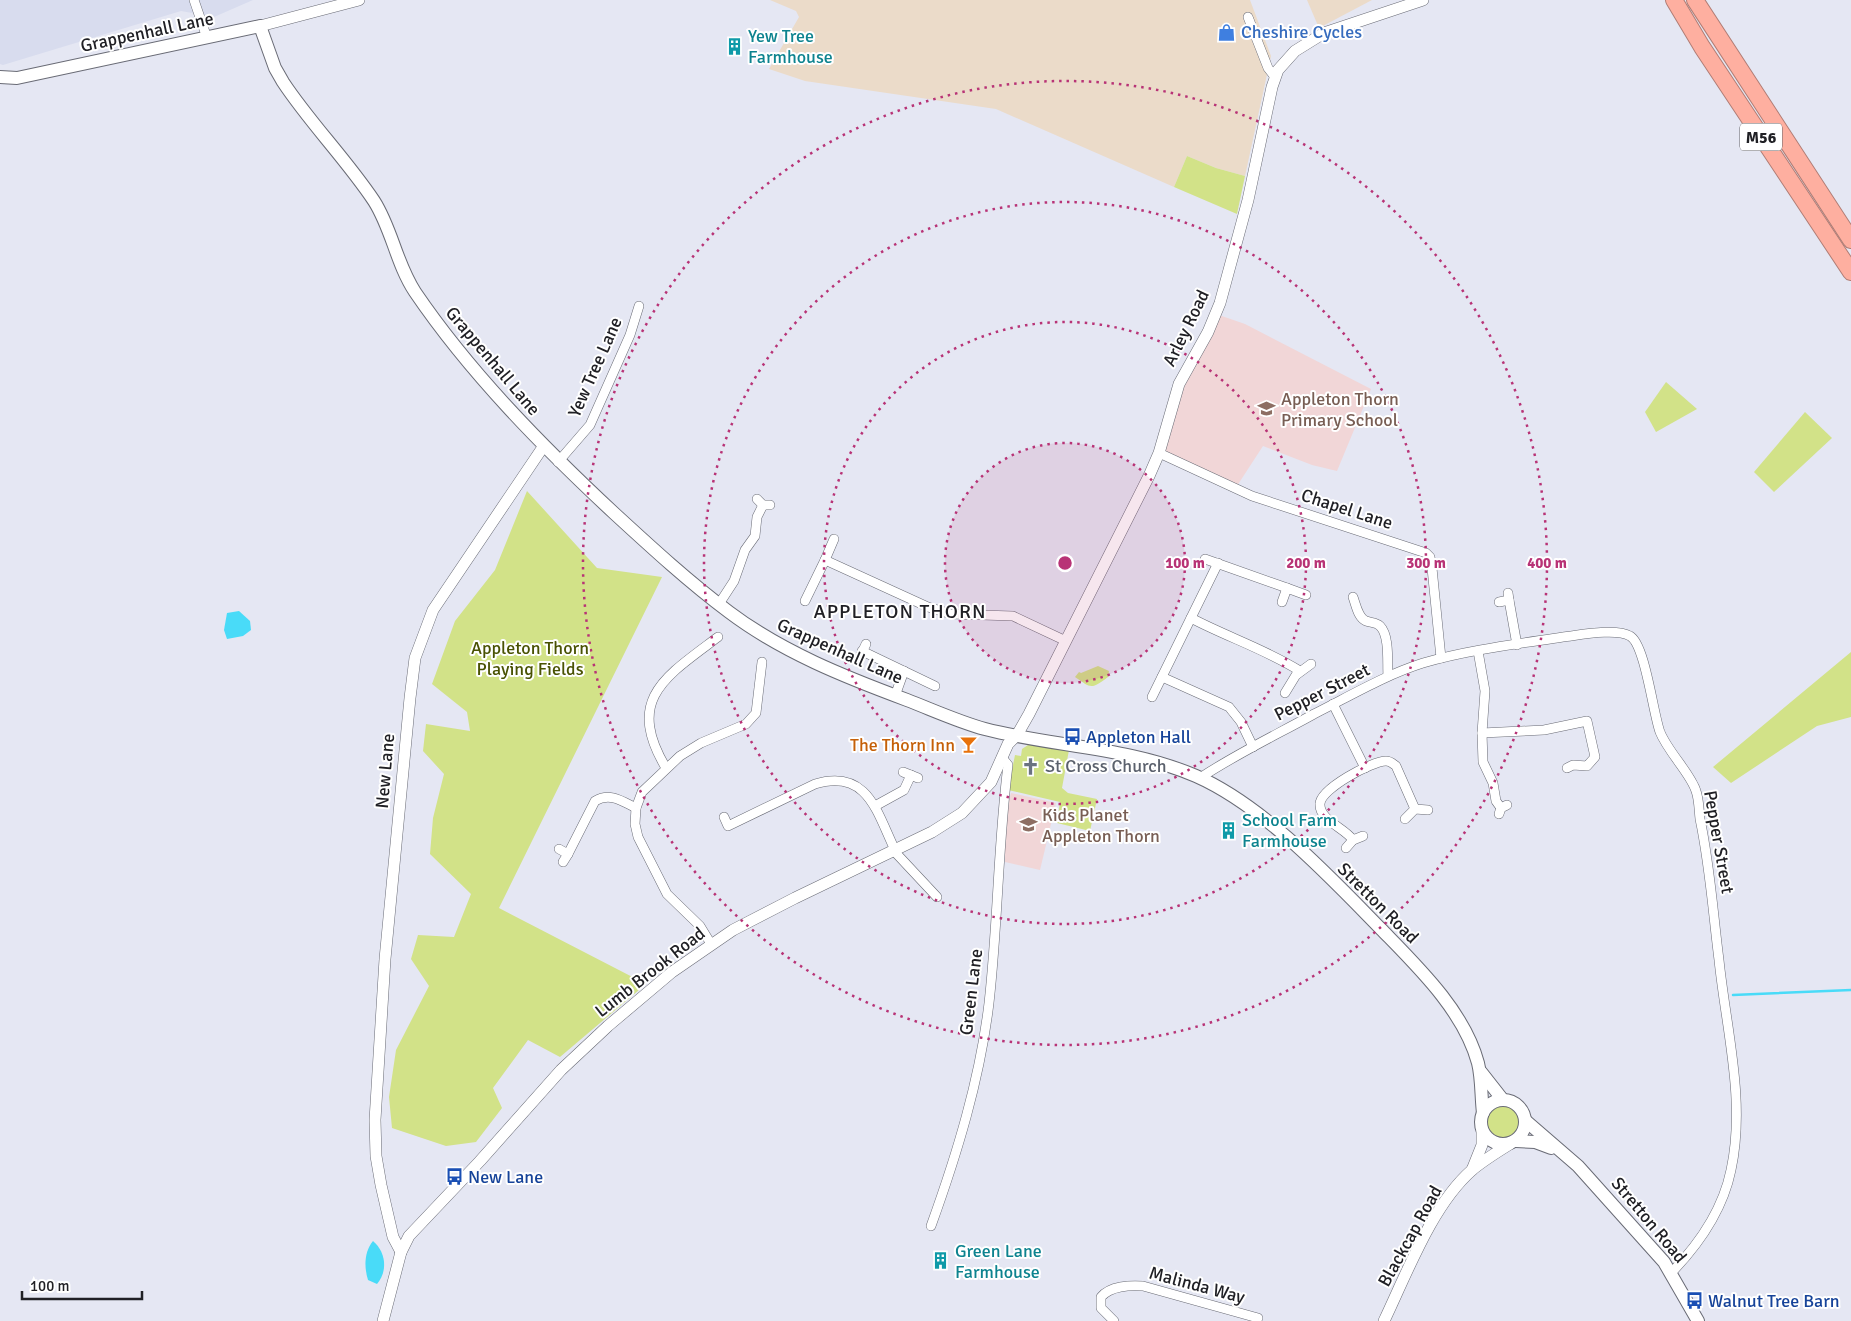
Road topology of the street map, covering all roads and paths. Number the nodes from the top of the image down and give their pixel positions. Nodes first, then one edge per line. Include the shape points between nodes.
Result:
1 (194, 0) edge
2 (359, 0) edge
3 (1423, 0) edge
4 (1674, 0) edge
5 (1695, 0) edge
6 (1248, 17) dead end
7 (260, 26) junction
8 (207, 38) junction
9 (0, 77) edge
10 (1274, 77) junction
11 (17, 78) junction
12 (0, 87) edge
13 (1851, 240) edge
14 (1851, 272) edge
15 (639, 306) dead end
16 (543, 447) junction
17 (1159, 453) junction
18 (558, 462) junction
19 (763, 503) dead end
20 (834, 539) dead end
21 (1205, 559) dead end
22 (825, 560) junction
23 (1218, 563) junction
24 (1287, 588) junction
25 (1306, 595) dead end
26 (1353, 598) dead end
27 (1505, 598) dead end
28 (805, 601) dead end
29 (1282, 602) dead end
30 (719, 604) junction
31 (1191, 618) junction
32 (719, 636) dead end
33 (1066, 642) junction
34 (1517, 645) junction
35 (1478, 651) junction
36 (862, 652) dead end
37 (1440, 658) junction
38 (762, 662) dead end
39 (1311, 664) dead end
40 (904, 671) junction
41 (1300, 671) junction
42 (1388, 676) junction
43 (1162, 677) junction
44 (936, 686) dead end
45 (1285, 693) dead end
46 (895, 696) junction
47 (1152, 697) dead end
48 (1333, 704) junction
49 (1482, 733) junction
50 (1017, 735) junction
51 (1253, 747) junction
52 (1003, 759) junction
53 (666, 768) junction
54 (1365, 768) junction
55 (1567, 768) dead end
56 (911, 775) dead end
57 (1200, 778) junction
58 (875, 806) junction
59 (636, 808) junction
60 (1415, 809) junction
61 (1503, 809) dead end
62 (1428, 810) dead end
63 (724, 817) dead end
64 (1406, 819) dead end
65 (1363, 836) dead end
66 (1353, 840) junction
67 (1346, 848) dead end
68 (559, 849) dead end
69 (895, 851) junction
70 (937, 897) dead end
71 (711, 944) junction
72 (1480, 1069) junction
73 (1503, 1100) junction
74 (1483, 1113) junction
75 (1526, 1121) junction
76 (1482, 1130) junction
77 (1513, 1142) junction
78 (1561, 1151) junction
79 (1471, 1171) junction
80 (932, 1226) dead end
81 (401, 1252) junction
82 (1672, 1272) junction
83 (1257, 1319) edge
84 (383, 1321) edge
85 (1114, 1321) edge
86 (1384, 1321) edge
87 (1698, 1321) edge

1 - 8 street
2 - 7 street
3 - 10 street, Arley Road via 1324,33 1295,51
4 - 14 highway, M56
5 - 13 highway, M56
6 - 10 street
7 - 8 main road, Grappenhall Lane
7 - 16 main road, Grappenhall Lane via 283,82 374,202 400,267 416,293
8 - 11 main road, Grappenhall Lane
9 - 11 main road, Grappenhall Lane
10 - 17 street, Arley Road via 1248,200 1223,295 1211,326 1179,384
11 - 12 main road, Grappenhall Lane
15 - 18 street, Yew Tree Lane via 630,336 590,425
16 - 18 main road, Grappenhall Lane
16 - 81 street, New Lane via 433,610 414,665 385,960 375,1120 381,1185 393,1237
17 - 33 street, Arley Road
17 - 37 street, Chapel Lane via 1252,496 1426,553 1432,568
18 - 30 main road, Grappenhall Lane
19 - 30 street via 757,517 755,536
20 - 22 street
21 - 23 street
22 - 28 street
22 - 33 street via 928,607 951,614 1013,616
23 - 24 street
23 - 31 street
24 - 25 street
24 - 29 street
26 - 42 street via 1361,617 1382,628
27 - 34 street
30 - 46 main road, Grappenhall Lane via 756,631 794,652
31 - 41 street via 1221,634 1265,650
31 - 43 street
32 - 53 street via 658,688 651,700 650,733
33 - 50 street, Arley Road
34 - 35 street, Pepper Street
34 - 82 street, Pepper Street via 1610,633 1628,634 1636,640 1660,733 1696,789 1710,870 1718,959 1730,1032 1735,1134 1731,1173 1715,1214 1692,1250
35 - 37 street, Pepper Street
35 - 49 street via 1485,691
36 - 40 street
37 - 42 street, Pepper Street
38 - 53 street via 756,712 752,719 701,743
39 - 41 street
40 - 44 street
40 - 46 street
41 - 45 street
42 - 48 street, Pepper Street
43 - 47 street
43 - 51 street via 1229,707 1241,722
46 - 50 main road, Grappenhall Lane via 983,728
48 - 51 street, Pepper Street
48 - 54 street
49 - 55 street via 1544,730 1587,721 1596,761 1587,766
49 - 61 street via 1483,762 1493,783 1496,802
50 - 52 street, Lumb Brook Road via 1008,744
50 - 57 main road, Stretton Road via 1095,747
51 - 57 street, Pepper Street via 1232,756
52 - 69 street, Lumb Brook Road via 991,782 962,812
52 - 80 street, Green Lane via 1008,765 989,1004 957,1151
53 - 59 street via 642,792
54 - 60 street via 1385,761 1396,766
54 - 66 street via 1328,789 1320,804 1325,816 1349,833
56 - 58 street via 904,790
57 - 72 main road, Stretton Road via 1268,822 1400,949 1456,1016 1468,1035
58 - 63 street via 855,785 842,780 828,780 728,826
58 - 69 street
59 - 68 street via 610,796 602,796 595,801 565,858
59 - 71 street via 638,837 667,894 700,926
60 - 62 street
60 - 64 street
65 - 66 street
66 - 67 street
69 - 70 street
69 - 71 street, Lumb Brook Road via 794,898
71 - 81 street, Lumb Brook Road via 648,992 561,1070 416,1228
72 - 73 main road, Stretton Road
72 - 74 main road, Stretton Road
73 - 74 main road via 1491,1103
73 - 75 main road via 1522,1109
74 - 76 main road
75 - 77 main road via 1521,1136
75 - 78 main road, Stretton Road
76 - 77 main road via 1496,1144
76 - 79 street, Blackcap Road via 1480,1151
77 - 78 main road, Stretton Road via 1535,1142
77 - 79 street, Blackcap Road
78 - 82 main road, Stretton Road via 1591,1180
79 - 86 street, Blackcap Road via 1446,1200
81 - 84 street, Lumb Brook Road
82 - 87 main road, Stretton Road
83 - 85 street, Malinda Way via 1133,1285 1112,1290 1101,1297 1102,1308

